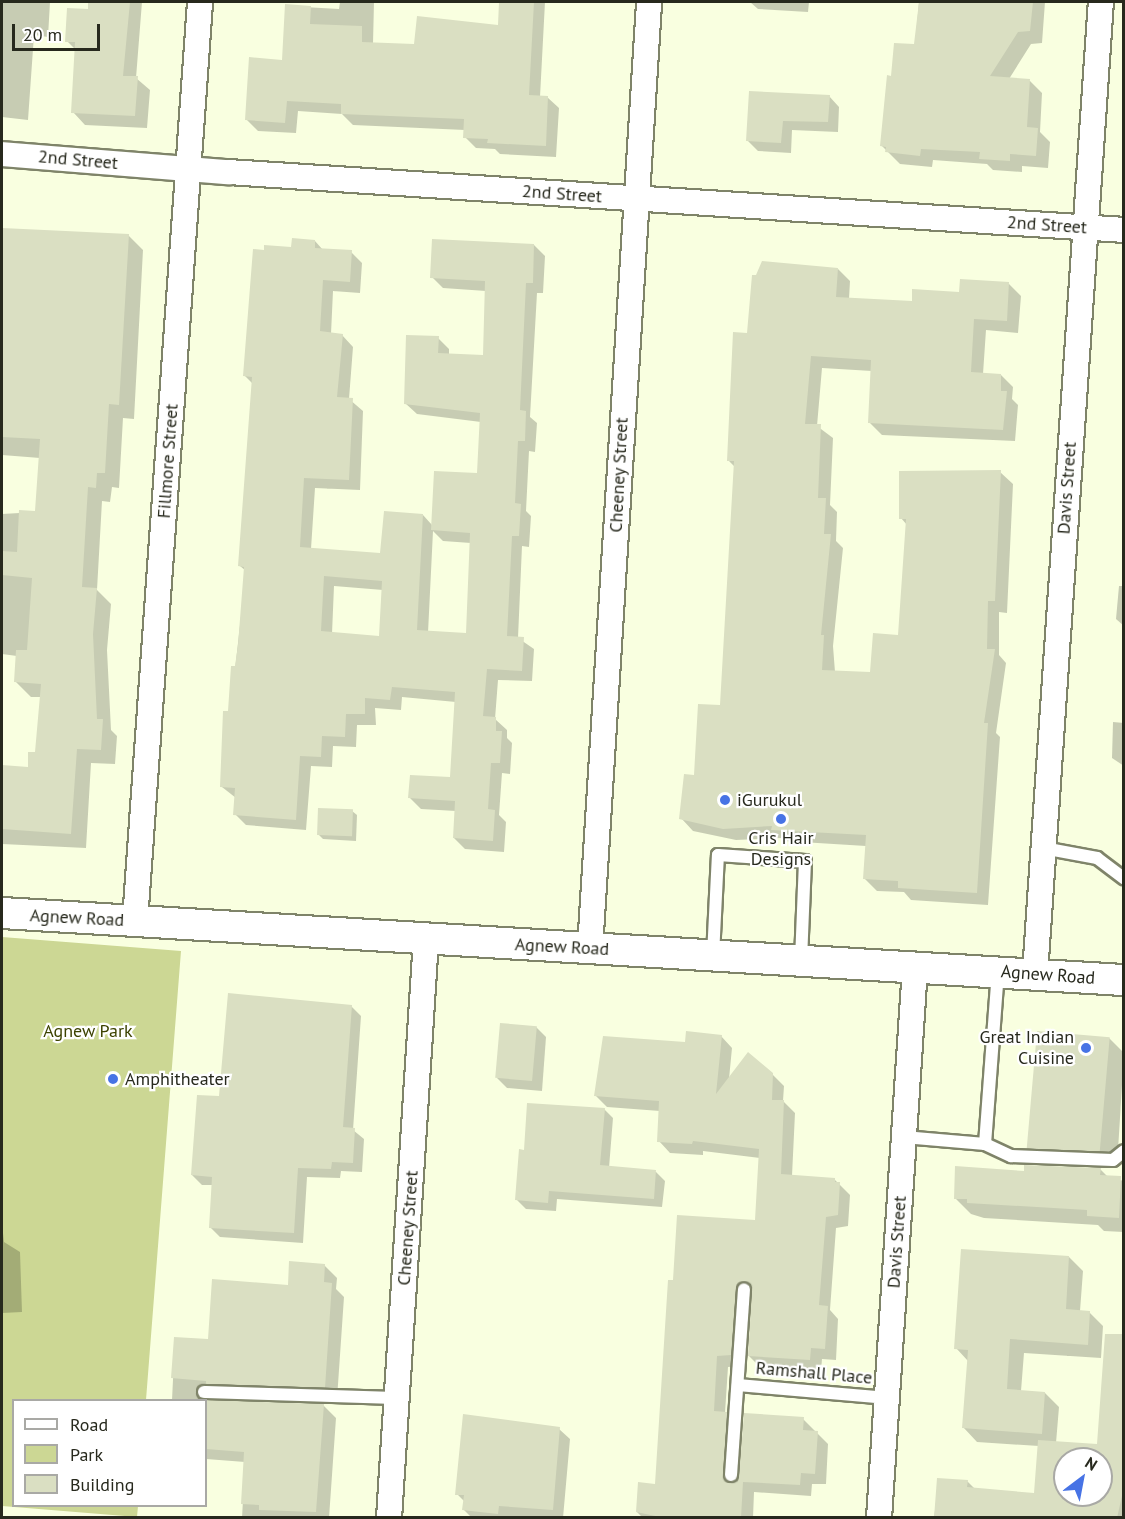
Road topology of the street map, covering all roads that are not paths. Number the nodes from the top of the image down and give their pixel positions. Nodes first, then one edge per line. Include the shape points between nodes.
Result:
1 (200, 2) edge
2 (649, 2) edge
3 (1101, 2) edge
4 (2, 154) edge
5 (189, 170) junction
6 (635, 198) junction
7 (1084, 228) junction
8 (1124, 230) edge
9 (1043, 848) junction
10 (1124, 878) edge
11 (2, 914) edge
12 (135, 921) junction
13 (426, 939) junction
14 (590, 949) junction
15 (713, 956) junction
16 (801, 961) junction
17 (915, 968) junction
18 (998, 972) junction
19 (1035, 974) junction
20 (1124, 980) edge
21 (904, 1137) junction
22 (985, 1144) junction
23 (1124, 1151) edge
24 (744, 1289) dead end
25 (738, 1385) junction
26 (204, 1392) dead end
27 (397, 1398) junction
28 (887, 1398) junction
29 (731, 1475) dead end
30 (389, 1518) edge
31 (879, 1518) edge

1 - 5 street, Fillmore Street
2 - 6 street, Cheeney Street
3 - 7 street, Davis Street
4 - 5 street, 2nd Street
5 - 6 street, 2nd Street
5 - 12 street, Fillmore Street
6 - 7 street, 2nd Street
6 - 14 street, Cheeney Street
7 - 8 street, 2nd Street
7 - 9 street, Davis Street
9 - 10 lane via 1097,858
9 - 19 street, Davis Street
11 - 12 street, Agnew Road
12 - 13 street, Agnew Road
13 - 14 street, Agnew Road
13 - 27 street, Cheeney Street
14 - 15 street, Agnew Road
15 - 16 street, Agnew Road
15 - 16 lane via 718,855 805,861
16 - 17 street, Agnew Road
17 - 18 street, Agnew Road
17 - 21 street, Davis Street
18 - 19 street, Agnew Road
18 - 22 lane
19 - 20 street, Agnew Road
21 - 22 lane
21 - 28 street, Davis Street
22 - 23 lane via 1011,1156 1113,1160
24 - 25 lane, Ramshall Place
25 - 28 lane, Ramshall Place
25 - 29 lane, Ramshall Place
26 - 27 lane
27 - 30 street, Cheeney Street
28 - 31 street, Davis Street

